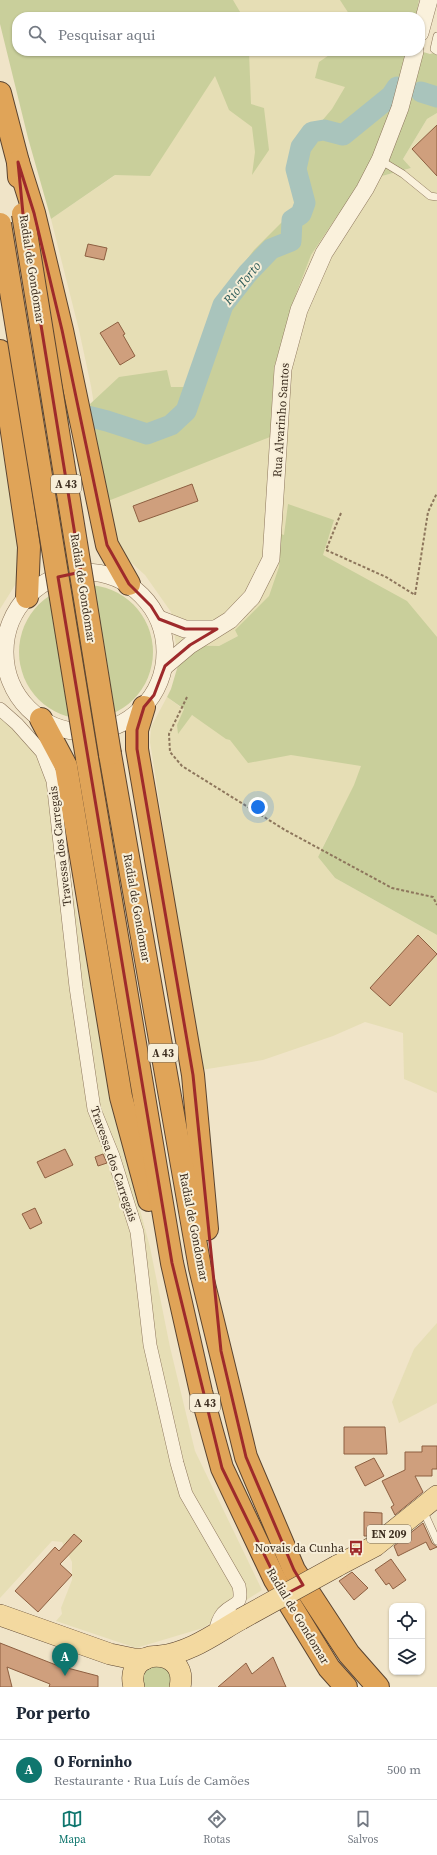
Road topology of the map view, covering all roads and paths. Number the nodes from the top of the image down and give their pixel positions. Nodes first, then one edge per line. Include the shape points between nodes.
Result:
1 (429, 0) edge
2 (425, 15) edge
3 (437, 36) edge
4 (437, 51) edge
5 (414, 56) edge
6 (0, 93) edge
7 (380, 160) junction
8 (437, 197) edge
9 (28, 213) junction
10 (0, 224) edge
11 (0, 351) edge
12 (437, 494) edge
13 (341, 513) dead end
14 (129, 584) junction
15 (27, 597) junction
16 (159, 619) junction
17 (217, 629) junction
18 (3, 640) edge
19 (165, 666) junction
20 (6, 682) edge
21 (187, 697) dead end
22 (144, 707) junction
23 (0, 709) edge
24 (41, 719) junction
25 (437, 905) edge
26 (172, 1263) junction
27 (221, 1351) junction
28 (430, 1502) edge
29 (437, 1541) edge
30 (0, 1615) edge
31 (215, 1634) junction
32 (191, 1647) junction
33 (95, 1649) junction
34 (153, 1657) junction
35 (182, 1680) edge
36 (134, 1684) edge
37 (346, 1687) edge
38 (378, 1687) edge

1 - 2 street
3 - 4 lane via 434,49
5 - 7 street, Rua Alvarinho Santos via 400,108
6 - 9 highway, Radial de Gondomar / A 43
7 - 8 lane via 403,174 430,196
7 - 17 street, Rua Alvarinho Santos via 324,253 299,310 283,369 271,559 252,597 230,620
9 - 14 highway, A 43 via 62,330 107,545
9 - 27 highway, Radial de Gondomar / A 43, bridge via 110,754 200,1268
10 - 26 highway, Radial de Gondomar / A 43, bridge
11 - 15 highway via 29,547
12 - 13 path via 428,512 416,594 386,577 326,550
14 - 15 street via 115,577 83,572 53,578
14 - 16 street via 141,594
15 - 18 street via 17,609
16 - 17 street via 185,629
16 - 19 street via 165,642
17 - 19 street, Rua Alvarinho Santos via 190,644
18 - 20 street
19 - 22 street via 154,695
20 - 24 street via 29,710
21 - 25 path via 169,734 170,752 182,766 291,834 392,888 433,897
22 - 24 street via 118,726 88,732 56,727
22 - 27 highway, A 43 via 137,730 137,749 193,1075 204,1206
23 - 31 street, Travessa dos Carregais via 42,752 53,781 76,987 94,1109 113,1156 137,1232 150,1345 186,1494 239,1586 241,1597 237,1604 223,1613
24 - 26 highway, A 43 via 66,766 121,1097 156,1226
26 - 37 highway, Radial de Gondomar / A 43 via 201,1392 222,1468 274,1580 329,1668
27 - 38 highway, Radial de Gondomar / A 43 via 246,1457 294,1570 349,1654
28 - 29 lane
28 - 31 main road, EN 209, bridge via 375,1546
30 - 33 main road, EN 209
31 - 32 main road, EN 209
32 - 34 main road, EN 209 via 175,1654
32 - 35 main road, EN 209 via 184,1656
33 - 34 main road, EN 209 via 123,1657
33 - 36 main road, EN 209 via 118,1664
34 - 35 main road, EN 209 via 168,1658 175,1663
34 - 36 main road, EN 209 via 139,1664

